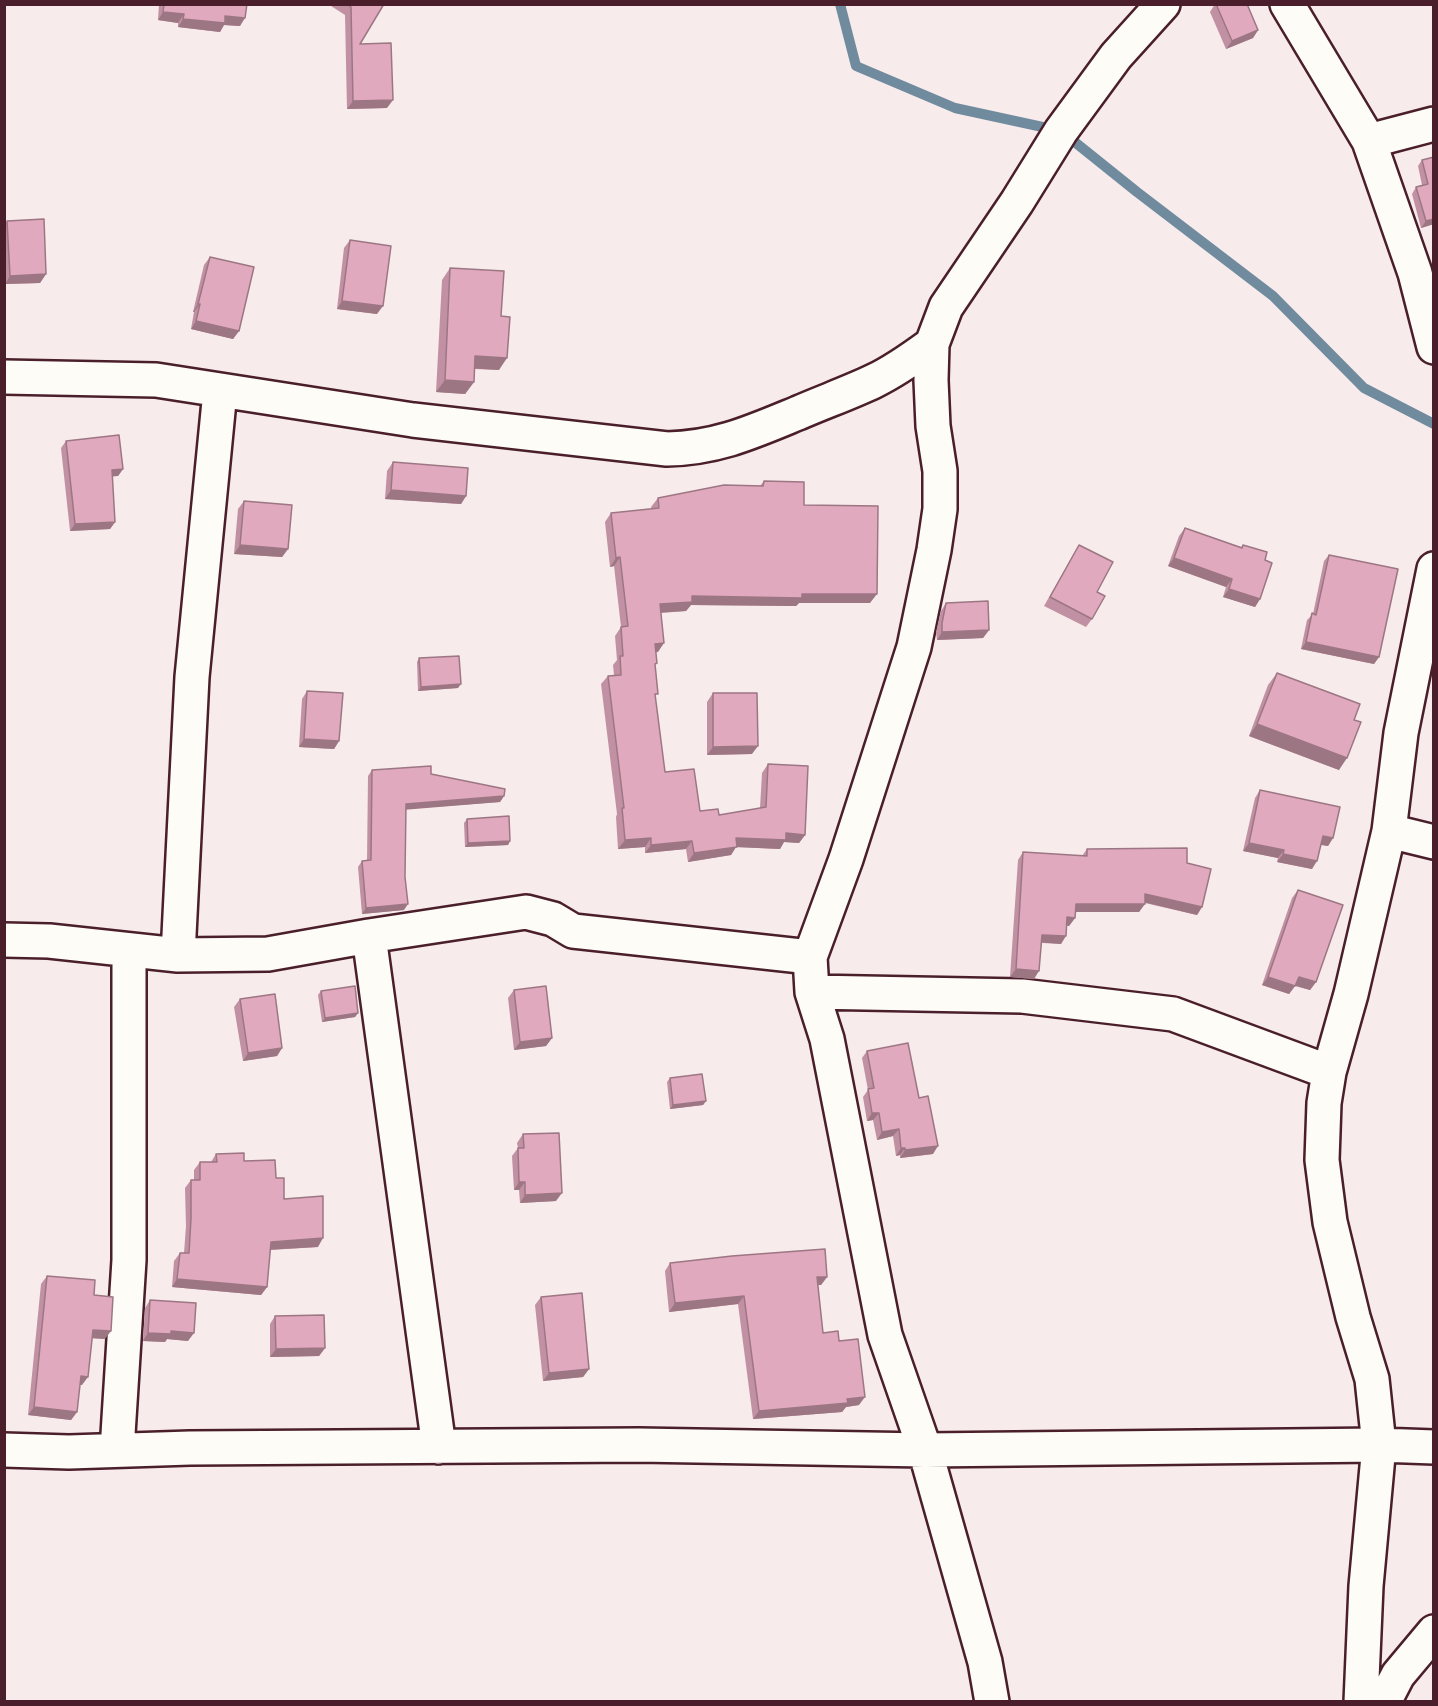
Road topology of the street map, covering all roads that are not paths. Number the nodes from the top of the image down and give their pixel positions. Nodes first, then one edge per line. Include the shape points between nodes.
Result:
1 (1163, 4) edge
2 (1287, 4) edge
3 (1434, 124) edge
4 (1369, 141) junction
5 (932, 344) junction
6 (1434, 346) edge
7 (4, 377) edge
8 (220, 391) junction
9 (1434, 569) edge
10 (1389, 831) junction
11 (1434, 842) edge
12 (369, 936) junction
13 (4, 940) edge
14 (129, 950) junction
15 (178, 955) junction
16 (810, 957) junction
17 (813, 992) junction
18 (1329, 1072) junction
19 (1379, 1445) junction
20 (439, 1447) junction
21 (1434, 1447) edge
22 (4, 1450) edge
23 (117, 1450) junction
24 (925, 1450) junction
25 (1434, 1632) edge
26 (992, 1701) edge
27 (1361, 1701) edge
28 (1384, 1701) edge

1 - 5 street via 1116,56 1061,131 946,307
2 - 4 street
3 - 4 street
4 - 6 street via 1415,273
5 - 8 street via 904,364 845,394 742,436 692,448 667,449 413,420
5 - 16 street via 940,509 932,561 911,658
7 - 8 street via 156,380
8 - 15 street via 192,677
9 - 10 street via 1401,733
10 - 11 street
10 - 18 street via 1352,994
12 - 15 street via 268,954
12 - 16 street via 526,912 553,919 573,931
12 - 20 street
13 - 14 street
14 - 15 street
14 - 23 street via 129,1260
16 - 17 street
17 - 18 street via 1022,996 1173,1014
17 - 24 street via 827,1039 885,1335
18 - 19 street via 1322,1160 1330,1222 1372,1378
19 - 21 street
19 - 24 street
19 - 27 street via 1366,1586
20 - 23 street
20 - 24 street via 639,1445
22 - 23 street
24 - 26 street via 985,1662
25 - 28 street via 1398,1675

